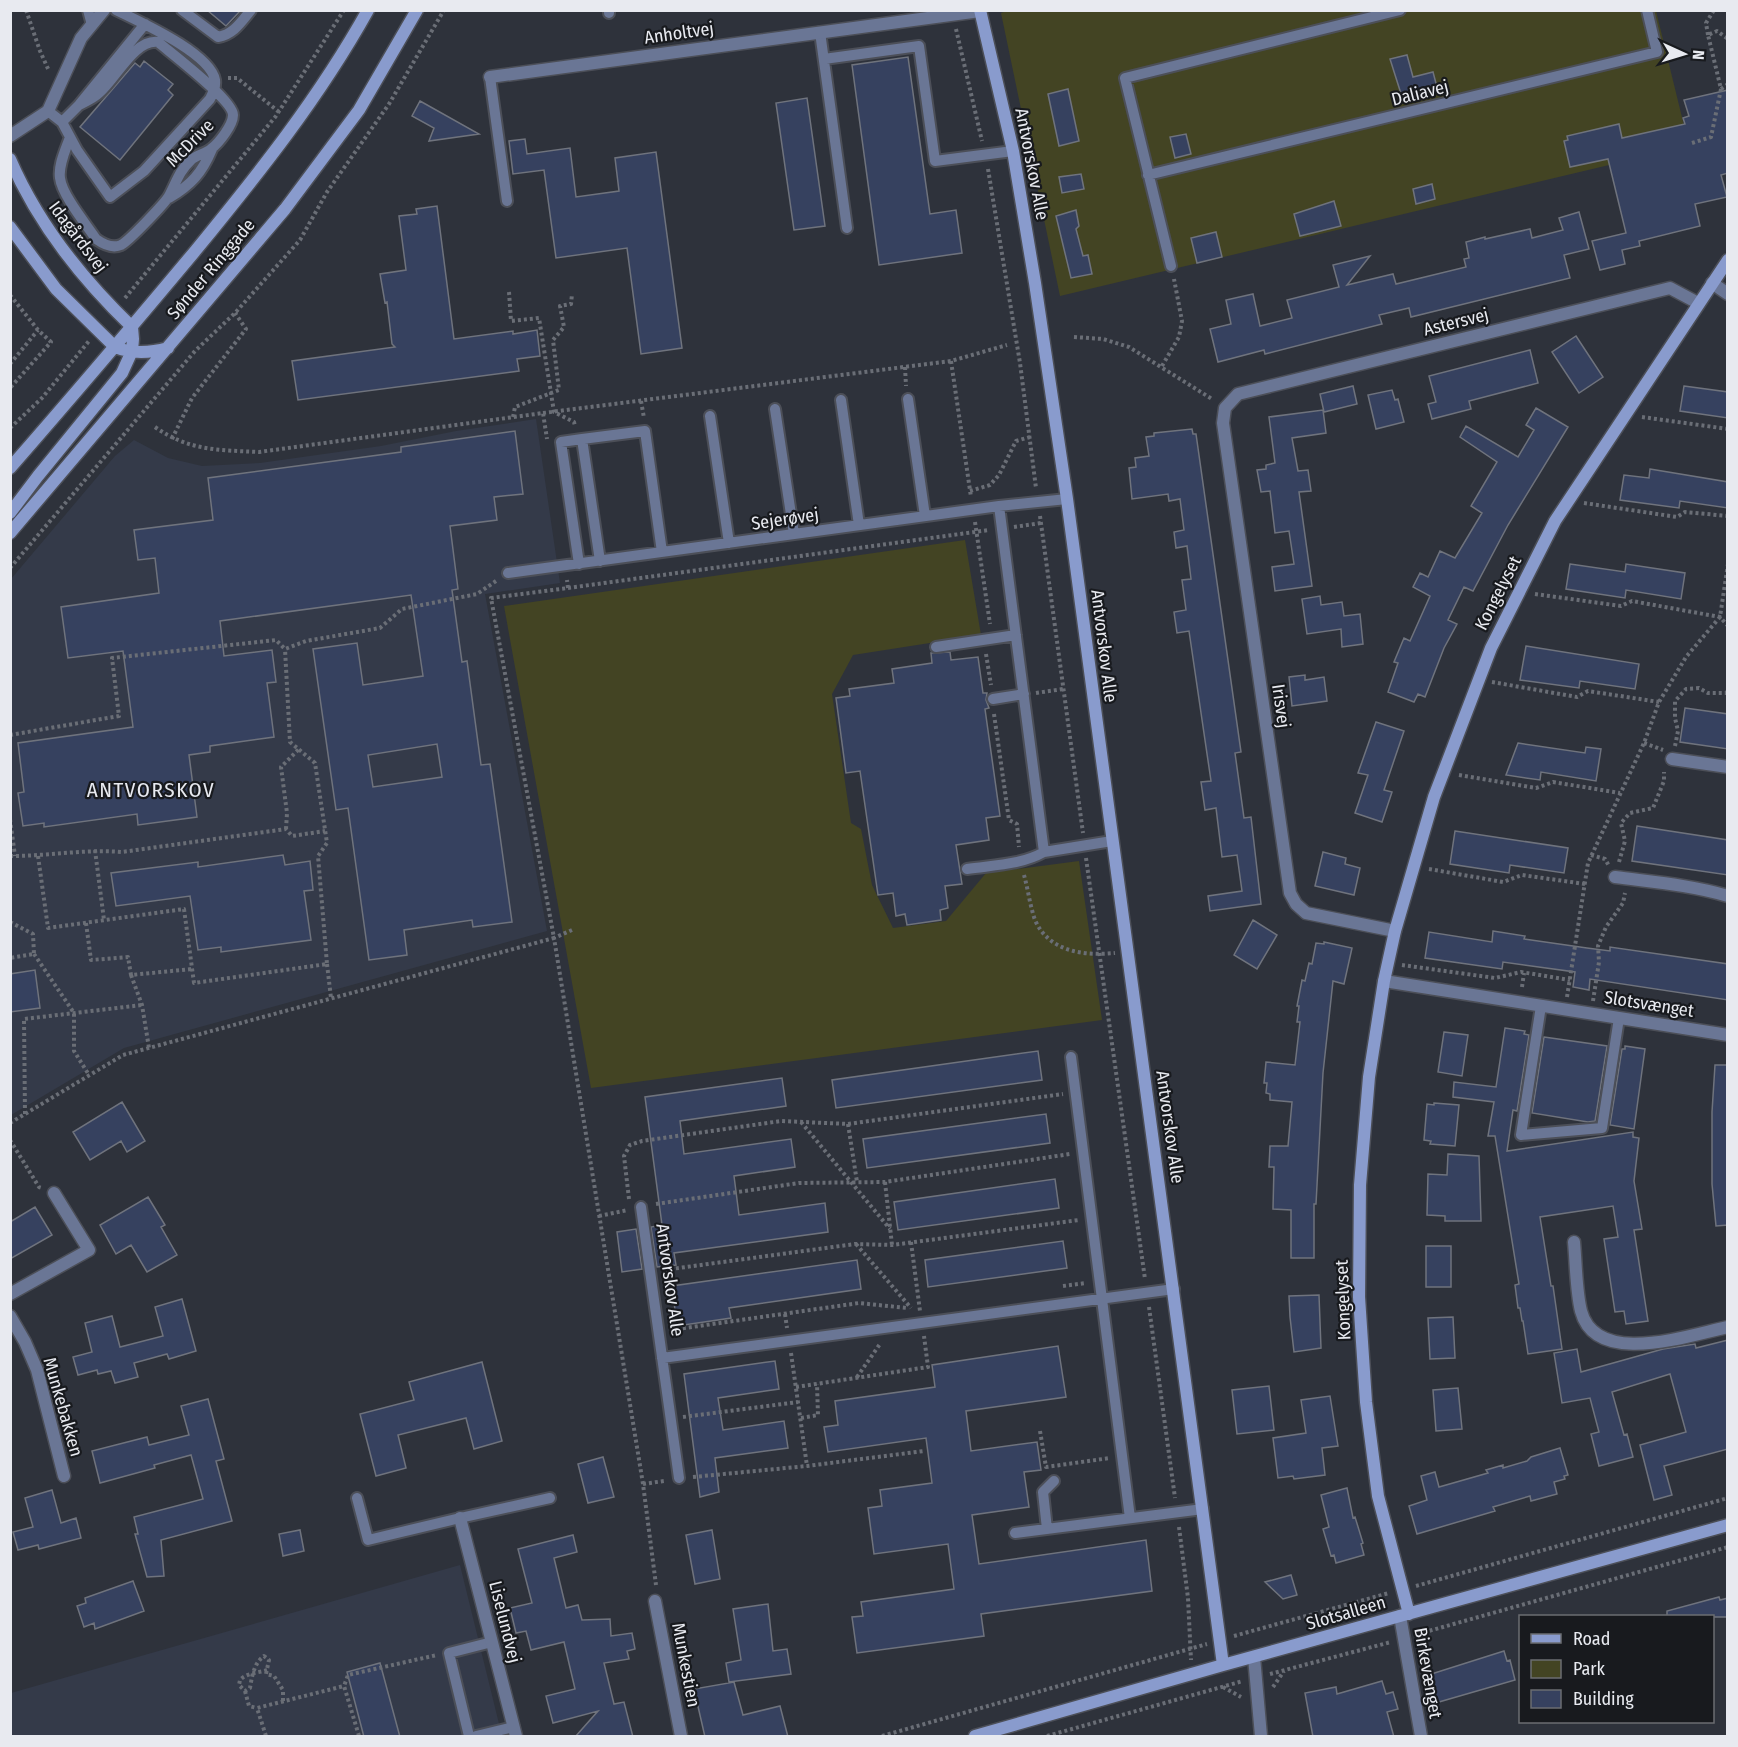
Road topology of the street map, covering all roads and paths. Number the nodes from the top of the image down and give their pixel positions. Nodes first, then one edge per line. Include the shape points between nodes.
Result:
1 (26, 10) edge
2 (88, 10) edge
3 (104, 10) edge
4 (116, 10) edge
5 (182, 10) edge
6 (250, 10) edge
7 (344, 10) edge
8 (368, 10) edge
9 (417, 10) edge
10 (444, 10) edge
11 (980, 10) edge
12 (1400, 10) edge
13 (1647, 10) edge
14 (1714, 10) edge
15 (92, 24) junction
16 (145, 24) junction
17 (820, 32) junction
18 (1708, 35) junction
19 (1728, 39) edge
20 (824, 59) junction
21 (490, 77) joint
22 (61, 81) junction
23 (214, 84) junction
24 (1728, 84) edge
25 (1721, 89) junction
26 (79, 105) junction
27 (48, 111) junction
28 (279, 112) junction
29 (66, 129) junction
30 (10, 136) edge
31 (1692, 142) dead end
32 (1013, 151) junction
33 (10, 159) edge
34 (1148, 175) junction
35 (507, 201) dead end
36 (10, 227) edge
37 (847, 228) dead end
38 (1728, 260) edge
39 (1171, 266) joint
40 (1712, 283) junction
41 (508, 292) dead end
42 (572, 294) dead end
43 (1728, 294) edge
44 (10, 295) edge
45 (1698, 303) junction
46 (114, 310) junction
47 (235, 313) junction
48 (132, 327) junction
49 (38, 330) junction
50 (97, 331) junction
51 (1074, 337) dead end
52 (1008, 345) dead end
53 (115, 347) junction
54 (168, 348) junction
55 (132, 351) junction
56 (10, 363) edge
57 (1162, 366) junction
58 (10, 388) edge
59 (552, 393) junction
60 (908, 399) dead end
61 (841, 400) dead end
62 (1225, 408) junction
63 (775, 409) dead end
64 (554, 412) junction
65 (543, 413) junction
66 (1625, 415) junction
67 (710, 416) dead end
68 (513, 417) junction
69 (155, 427) dead end
70 (10, 428) edge
71 (1728, 429) edge
72 (1030, 438) dead end
73 (582, 439) junction
74 (172, 440) junction
75 (548, 448) dead end
76 (10, 468) edge
77 (970, 491) dead end
78 (1067, 499) junction
79 (1569, 500) junction
80 (999, 506) junction
81 (10, 513) edge
82 (925, 516) junction
83 (1728, 516) edge
84 (1041, 523) dead end
85 (859, 525) junction
86 (1002, 529) junction
87 (10, 533) edge
88 (794, 534) junction
89 (729, 543) junction
90 (662, 552) junction
91 (600, 561) junction
92 (579, 564) junction
93 (1728, 564) edge
94 (565, 566) junction
95 (10, 568) edge
96 (508, 573) joint
97 (568, 588) junction
98 (1519, 592) junction
99 (1720, 616) junction
100 (1728, 626) edge
101 (1016, 635) junction
102 (936, 647) dead end
103 (285, 649) junction
104 (1479, 679) junction
105 (1063, 689) dead end
106 (1024, 694) junction
107 (993, 699) dead end
108 (1659, 702) junction
109 (10, 735) edge
110 (299, 749) junction
111 (1672, 759) dead end
112 (1728, 767) edge
113 (1443, 773) junction
114 (1620, 793) junction
115 (10, 819) edge
116 (286, 829) junction
117 (325, 831) junction
118 (1112, 841) junction
119 (95, 850) junction
120 (1044, 852) junction
121 (13, 856) edge
122 (38, 856) junction
123 (1414, 866) junction
124 (968, 869) dead end
125 (1621, 878) joint
126 (1585, 884) junction
127 (1728, 896) edge
128 (104, 920) junction
129 (10, 922) edge
130 (86, 923) junction
131 (572, 930) dead end
132 (1395, 931) junction
133 (554, 938) junction
134 (34, 954) junction
135 (10, 958) edge
136 (1388, 962) junction
137 (327, 964) junction
138 (192, 969) junction
139 (131, 975) junction
140 (1570, 980) junction
141 (1384, 981) junction
142 (331, 998) junction
143 (142, 1005) junction
144 (1541, 1005) junction
145 (1565, 1009) junction
146 (75, 1013) junction
147 (1591, 1013) junction
148 (1619, 1018) junction
149 (1728, 1035) edge
150 (149, 1048) junction
151 (1071, 1057) dead end
152 (89, 1075) junction
153 (1076, 1092) junction
154 (25, 1114) junction
155 (801, 1122) junction
156 (10, 1123) edge
157 (848, 1124) junction
158 (10, 1140) edge
159 (1083, 1152) junction
160 (885, 1182) junction
161 (854, 1183) junction
162 (54, 1193) joint
163 (641, 1207) junction
164 (599, 1216) junction
165 (1092, 1218) junction
166 (890, 1229) junction
167 (911, 1242) junction
168 (1574, 1242) dead end
169 (855, 1244) junction
170 (892, 1245) junction
171 (650, 1272) junction
172 (1144, 1276) dead end
173 (1133, 1277) dead end
174 (1100, 1281) junction
175 (1055, 1288) dead end
176 (1174, 1289) junction
177 (10, 1294) edge
178 (1102, 1298) junction
179 (931, 1305) dead end
180 (920, 1306) junction
181 (910, 1308) junction
182 (785, 1314) junction
183 (10, 1316) edge
184 (922, 1323) junction
185 (893, 1326) junction
186 (1728, 1327) edge
187 (658, 1331) junction
188 (789, 1341) junction
189 (662, 1358) junction
190 (856, 1377) junction
191 (817, 1384) junction
192 (796, 1387) junction
193 (798, 1402) junction
194 (671, 1419) junction
195 (801, 1419) junction
196 (1040, 1431) dead end
197 (924, 1451) dead end
198 (1122, 1456) junction
199 (807, 1466) junction
200 (64, 1476) dead end
201 (679, 1478) junction
202 (1054, 1481) dead end
203 (643, 1484) junction
204 (357, 1498) dead end
205 (550, 1498) dead end
206 (1728, 1498) edge
207 (1203, 1509) junction
208 (460, 1518) junction
209 (1130, 1518) junction
210 (1728, 1525) edge
211 (1047, 1528) junction
212 (1015, 1533) dead end
213 (1402, 1590) junction
214 (655, 1601) joint
215 (1404, 1615) junction
216 (1220, 1640) junction
217 (492, 1642) junction
218 (449, 1653) junction
219 (1254, 1658) junction
220 (1223, 1665) junction
221 (267, 1670) junction
222 (253, 1674) junction
223 (344, 1686) junction
224 (245, 1691) junction
225 (283, 1701) junction
226 (257, 1708) junction
227 (515, 1732) edge
228 (266, 1737) edge
229 (359, 1737) edge
230 (469, 1737) edge
231 (476, 1737) edge
232 (681, 1737) edge
233 (882, 1737) edge
234 (975, 1737) edge
235 (1261, 1737) edge
236 (1421, 1737) edge

1 - 22 path via 51,75
2 - 15 lane
3 - 15 street
4 - 16 lane
5 - 6 lane via 218,37 233,31
7 - 28 path
8 - 48 street, Sønder Ringgade via 340,60 264,167
9 - 54 street, Sønder Ringgade via 359,110 285,209
10 - 47 path via 389,104 327,192 300,240
11 - 17 street, Anholtvej
11 - 32 street, Antvorskov Alle
12 - 34 lane via 1125,78
13 - 34 lane, Daliavej via 1657,52
14 - 18 path via 1706,23
15 - 22 street
16 - 23 lane via 166,34 210,68
16 - 26 lane
17 - 20 lane
17 - 21 street, Anholtvej
18 - 19 path via 1717,31
18 - 25 path
20 - 32 lane via 919,46 935,161
20 - 37 lane
21 - 35 lane
22 - 27 street
23 - 26 lane, McDrive via 158,42 150,41 139,47 99,94
23 - 28 path via 237,78
23 - 29 lane via 210,99 144,171 110,197
23 - 29 lane, McDrive via 230,104 230,126 212,148 192,159 178,175 169,198 129,240 117,246 96,239 66,194 60,178
24 - 25 path
25 - 31 path via 1711,137
26 - 29 lane
27 - 29 lane
27 - 30 street
28 - 46 path
32 - 78 street, Antvorskov Alle
33 - 46 street, Idagårdsvej via 48,231 85,280
34 - 39 lane
36 - 50 street via 56,289
38 - 40 street, Kongelyset
39 - 57 path via 1182,321 1179,337
40 - 43 street
40 - 45 street, Kongelyset
41 - 59 path via 511,321 539,318
42 - 59 path via 571,304 561,306 564,327 553,340 559,390
44 - 49 path
45 - 62 street, Astersvej via 1670,288 1238,394
45 - 66 street, Kongelyset
46 - 48 street, Idagårdsvej
47 - 74 path via 246,329 192,398
47 - 95 path via 195,351
48 - 53 street, Sønder Ringgade
48 - 55 street
49 - 56 path
49 - 58 path via 51,342
50 - 53 street
50 - 70 path via 42,398
51 - 57 path via 1103,339 1129,347
52 - 64 path via 951,361
53 - 55 street
53 - 76 street, Sønder Ringgade
54 - 55 street
54 - 87 street, Sønder Ringgade
55 - 81 street via 122,373
57 - 62 path
59 - 64 path
59 - 68 path via 515,407
60 - 82 lane
61 - 85 lane
62 - 132 street, Irisvej via 1223,423 1290,893 1306,913
63 - 88 lane
64 - 65 path
64 - 73 path via 574,422
65 - 68 path
65 - 75 path
66 - 71 path
66 - 79 street, Kongelyset
67 - 89 lane
68 - 74 path via 259,452 211,450
69 - 74 path
72 - 77 path via 1016,441 990,485
73 - 90 lane via 645,430
73 - 91 lane
73 - 92 lane via 561,442
78 - 80 lane, Sejerøvej
78 - 118 street, Antvorskov Alle
79 - 83 path via 1677,517 1685,512
79 - 98 street, Kongelyset
80 - 82 lane, Sejerøvej
80 - 86 lane
82 - 85 lane, Sejerøvej
84 - 86 path
85 - 88 lane, Sejerøvej
86 - 97 path
86 - 101 lane
88 - 89 lane, Sejerøvej
89 - 90 lane, Sejerøvej
90 - 91 lane, Sejerøvej
91 - 92 lane, Sejerøvej
92 - 94 lane, Sejerøvej
93 - 99 path
94 - 96 lane, Sejerøvej
94 - 97 path
96 - 103 path via 477,594 402,609 380,628 306,641
97 - 133 path via 491,598
98 - 99 path via 1621,606 1632,601
98 - 104 street, Kongelyset
99 - 100 path
99 - 108 path via 1686,657
101 - 102 lane
101 - 106 lane
103 - 109 path via 276,640 112,658 119,716
103 - 110 path via 290,742
104 - 108 path via 1577,697 1588,691
104 - 113 street, Kongelyset
105 - 106 path
106 - 107 lane
106 - 120 lane
108 - 114 path
110 - 116 path via 281,767
110 - 117 path via 315,762
111 - 112 street
113 - 114 path via 1536,788 1553,782
113 - 123 street, Kongelyset
114 - 126 path via 1588,863
115 - 121 path
116 - 117 path via 292,836
116 - 119 path via 122,852
117 - 137 path via 327,843 318,856
118 - 120 lane
118 - 176 street, Antvorskov Alle
119 - 122 path
119 - 128 path
120 - 124 lane via 1020,862
121 - 122 path
122 - 130 path via 48,928
123 - 126 path via 1503,882 1522,875
123 - 132 street, Kongelyset
125 - 127 street
125 - 147 path via 1623,903 1598,946
126 - 140 path
128 - 130 path
128 - 138 path via 184,909
129 - 134 path via 33,934
130 - 139 path via 91,960 128,957
131 - 133 path
132 - 136 street, Kongelyset
133 - 142 path
133 - 164 path
134 - 135 path
134 - 146 path
136 - 140 path via 1495,978 1521,972
136 - 141 street, Kongelyset
137 - 138 path via 194,983
137 - 142 path
138 - 139 path
139 - 143 path
140 - 145 path
141 - 144 street
141 - 213 street, Kongelyset via 1369,1077 1360,1185 1359,1297 1366,1402 1378,1496
142 - 150 path
143 - 146 path
143 - 150 path
144 - 145 street
144 - 148 lane via 1521,1135 1602,1128
145 - 147 street, Slotsvænget
146 - 152 path via 74,1051
146 - 154 path via 24,1019
147 - 148 street, Slotsvænget
148 - 149 street, Slotsvænget
150 - 152 path via 123,1055
151 - 153 lane
152 - 154 path
153 - 157 path
153 - 159 lane
154 - 156 path
155 - 157 path
155 - 161 path
155 - 163 path via 782,1120 630,1145 624,1156 630,1206
157 - 161 path
158 - 162 path via 39,1188
159 - 160 path
159 - 165 lane
160 - 161 path
160 - 166 path
161 - 163 path via 799,1183
161 - 166 path
162 - 177 street via 88,1250
163 - 164 path
163 - 171 lane, Antvorskov Alle
164 - 203 path
165 - 167 path
165 - 174 lane
166 - 170 path
167 - 170 path
167 - 180 path
168 - 186 street via 1581,1312 1590,1329 1604,1338 1651,1344
169 - 170 path
169 - 171 path
169 - 181 path
171 - 187 lane, Antvorskov Alle
172 - 173 path
174 - 175 path
174 - 178 lane
176 - 178 lane, Antvorskov Alle
176 - 207 street, Antvorskov Alle
178 - 184 lane, Antvorskov Alle
178 - 198 lane
179 - 180 path
180 - 181 path
180 - 184 path
181 - 182 path via 859,1303
182 - 187 path
182 - 188 path
183 - 200 street, Munkebakken via 37,1370
184 - 185 lane, Antvorskov Alle
184 - 190 path via 928,1367
185 - 188 lane, Antvorskov Alle
185 - 190 path
187 - 189 lane, Antvorskov Alle
188 - 189 lane, Antvorskov Alle
188 - 192 path
189 - 194 lane, Antvorskov Alle
190 - 191 path
191 - 192 path
191 - 195 path via 818,1415
192 - 193 path
193 - 194 path
193 - 195 path
194 - 201 lane, Antvorskov Alle
195 - 199 path
196 - 198 path via 1046,1467
197 - 199 path
198 - 209 lane
199 - 201 path
201 - 203 path
202 - 211 lane via 1043,1492
203 - 214 path
204 - 208 lane via 368,1540
205 - 208 lane
206 - 213 path
207 - 209 lane
207 - 216 street, Antvorskov Alle
208 - 217 street, Liselundvej
209 - 211 lane
210 - 215 street, Slotsalleen
211 - 212 lane
213 - 215 street, Kongelyset
213 - 216 path
214 - 232 street, Munkestien
215 - 219 street, Slotsalleen
215 - 236 street, Birkevænget
216 - 220 street, Antvorskov Alle
216 - 233 path
217 - 218 lane
217 - 227 street, Liselundvej
218 - 223 path via 348,1675
218 - 230 lane
219 - 220 street, Slotsalleen
219 - 235 street
220 - 234 street, Slotsalleen
221 - 222 path
221 - 222 path via 269,1660 264,1656 258,1660
221 - 225 path via 266,1674 274,1676 283,1690
222 - 224 path via 250,1688
222 - 224 path via 240,1680
223 - 225 path
223 - 229 path
224 - 226 path via 249,1706
225 - 226 path
226 - 228 path
227 - 231 lane

